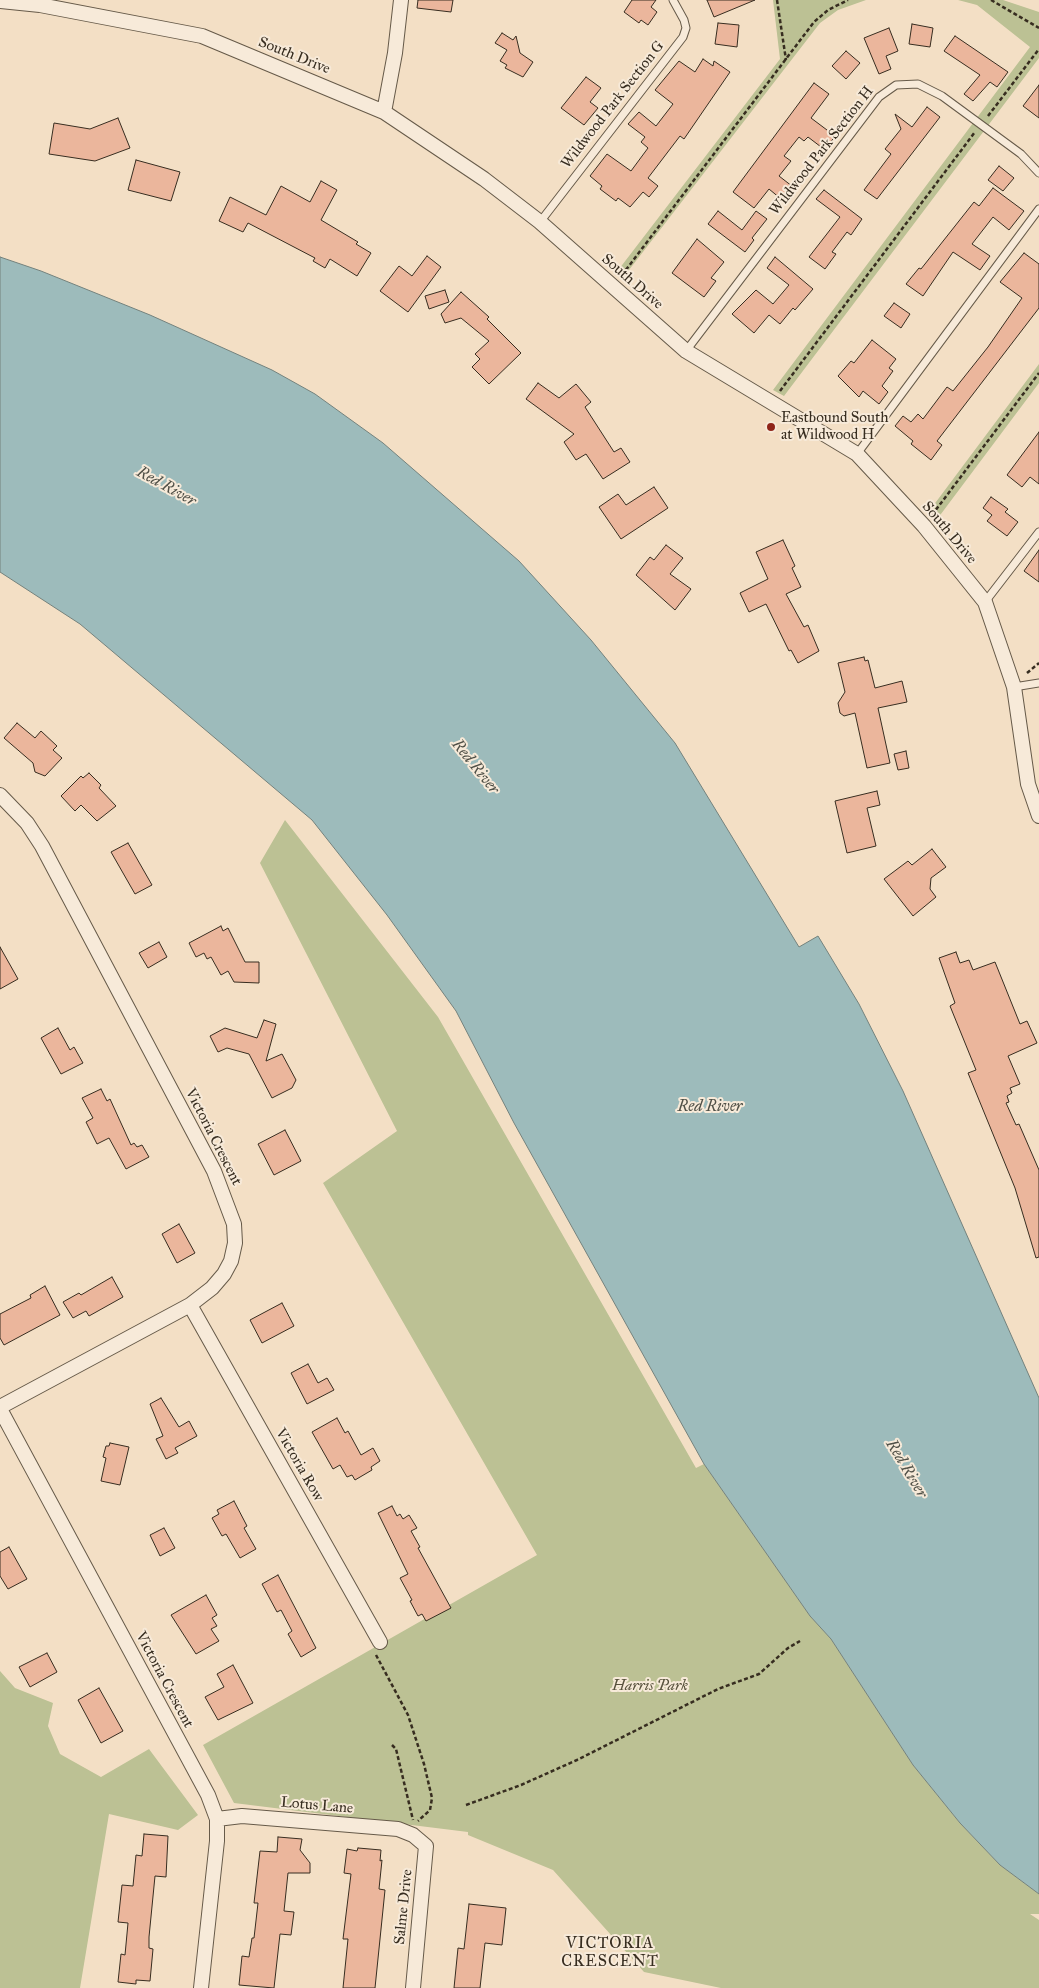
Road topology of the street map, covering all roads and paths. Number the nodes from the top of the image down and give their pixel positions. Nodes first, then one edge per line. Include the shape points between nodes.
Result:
1 (400, 0) edge
2 (674, 0) edge
3 (777, 0) edge
4 (848, 0) edge
5 (993, 0) edge
6 (0, 1) edge
7 (1039, 28) edge
8 (1039, 49) edge
9 (786, 60) junction
10 (384, 112) junction
11 (981, 124) junction
12 (1039, 173) edge
13 (1039, 209) edge
14 (540, 222) junction
15 (612, 287) junction
16 (686, 351) junction
17 (1039, 373) edge
18 (771, 402) junction
19 (857, 454) junction
20 (924, 526) junction
21 (1039, 532) edge
22 (985, 602) junction
23 (1039, 683) edge
24 (1014, 687) junction
25 (0, 795) edge
26 (1039, 816) edge
27 (190, 1305) junction
28 (0, 1408) edge
29 (800, 1641) dead end
30 (380, 1642) joint
31 (392, 1745) dead end
32 (466, 1805) dead end
33 (217, 1819) junction
34 (413, 1835) joint
35 (201, 1988) edge
36 (413, 1988) edge

1 - 10 street via 395,53
2 - 14 lane, Wildwood Park Section G via 686,28 682,37
3 - 9 path
4 - 9 path via 814,22
5 - 7 path
6 - 10 street, South Drive via 40,5 202,36
8 - 11 path
9 - 15 path
10 - 14 street, South Drive via 484,178
11 - 12 lane, Wildwood Park Section H via 1021,154
11 - 16 lane, Wildwood Park Section H via 942,96 918,84 896,84 879,97
11 - 18 path
13 - 19 lane
14 - 15 street, South Drive
15 - 16 street, South Drive
16 - 18 street, South Drive
17 - 20 path
18 - 19 street, South Drive
19 - 20 street, South Drive
20 - 22 street, South Drive
21 - 22 lane
22 - 24 street, South Drive
23 - 24 lane
24 - 26 street, South Drive via 1028,784
25 - 27 street, Victoria Crescent via 27,823 42,846 214,1171 227,1203 234,1224 235,1243 231,1261 212,1288
27 - 28 street, Victoria Crescent
27 - 30 street, Victoria Row
28 - 33 street, Victoria Crescent via 203,1786
29 - 32 path via 758,1674 718,1689 577,1760
30 - 31 path via 375,1657 408,1715 432,1798 430,1810 414,1824 396,1749
33 - 34 street, Lotus Lane via 242,1816 398,1829
33 - 35 street, Victoria Crescent
34 - 36 street, Salme Drive via 426,1846

